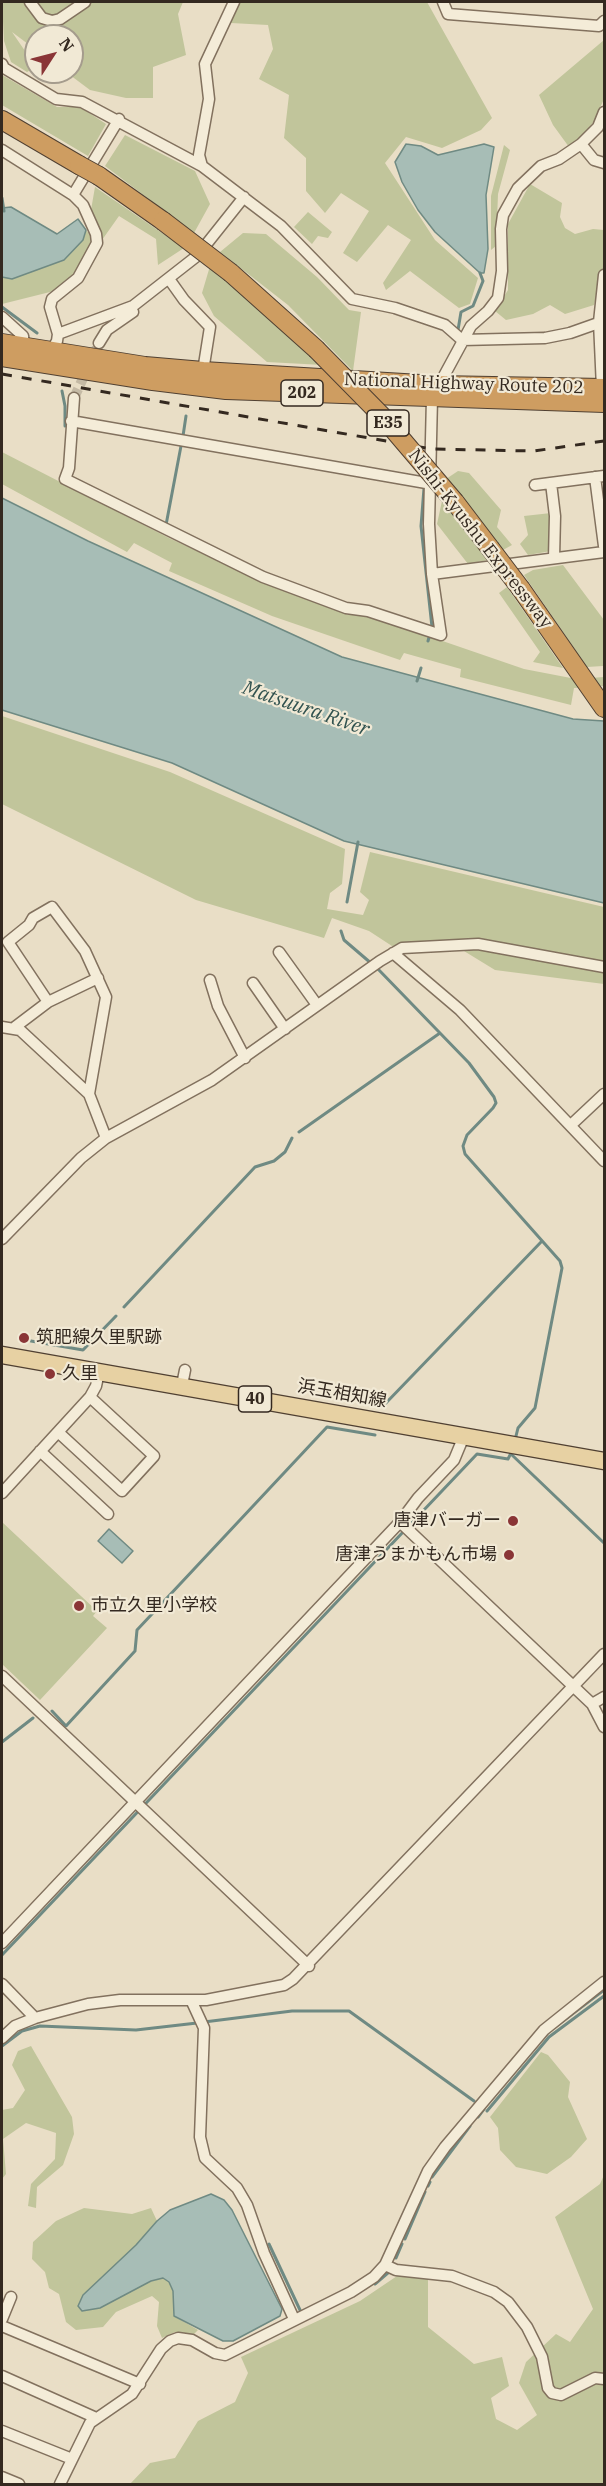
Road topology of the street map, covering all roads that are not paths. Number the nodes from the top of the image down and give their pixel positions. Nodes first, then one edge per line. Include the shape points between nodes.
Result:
1 (30, 2) edge
2 (85, 2) edge
3 (234, 2) edge
4 (443, 2) edge
5 (604, 21) edge
6 (2, 64) edge
7 (604, 112) edge
8 (119, 119) junction
9 (2, 120) edge
10 (581, 144) junction
11 (2, 150) edge
12 (604, 163) edge
13 (202, 166) junction
14 (73, 195) junction
15 (244, 197) junction
16 (604, 276) edge
17 (169, 279) junction
18 (133, 306) junction
19 (2, 317) edge
20 (602, 321) edge
21 (462, 340) junction
22 (2, 343) edge
23 (99, 343) tunnel mouth
24 (24, 346) junction
25 (53, 350) junction
26 (2, 357) edge
27 (203, 371) junction
28 (435, 392) junction
29 (604, 393) edge
30 (74, 398) tunnel mouth
31 (71, 421) junction
32 (599, 476) edge
33 (551, 483) junction
34 (432, 484) junction
35 (535, 485) dead end
36 (604, 546) edge
37 (604, 552) edge
38 (554, 558) junction
39 (432, 574) junction
40 (604, 708) edge
41 (279, 952) dead end
42 (393, 953) junction
43 (604, 967) edge
44 (98, 978) junction
45 (210, 980) dead end
46 (253, 983) dead end
47 (48, 1002) junction
48 (318, 1005) junction
49 (2, 1027) edge
50 (15, 1027) junction
51 (285, 1029) junction
52 (245, 1058) junction
53 (89, 1094) junction
54 (604, 1094) edge
55 (572, 1124) junction
56 (106, 1138) junction
57 (604, 1161) edge
58 (2, 1239) edge
59 (2, 1354) edge
60 (99, 1372) junction
61 (90, 1397) junction
62 (58, 1432) junction
63 (464, 1436) junction
64 (40, 1451) junction
65 (604, 1461) edge
66 (2, 1493) edge
67 (108, 1514) dead end
68 (404, 1526) junction
69 (604, 1654) edge
70 (2, 1676) edge
71 (573, 1688) junction
72 (604, 1697) edge
73 (592, 1704) junction
74 (604, 1727) edge
75 (140, 1805) junction
76 (2, 1943) edge
77 (309, 1966) junction
78 (604, 1982) edge
79 (2, 1984) edge
80 (192, 2002) junction
81 (35, 2018) junction
82 (2, 2038) edge
83 (386, 2265) junction
84 (11, 2297) dead end
85 (2, 2319) edge
86 (294, 2319) junction
87 (2, 2326) edge
88 (2, 2376) edge
89 (604, 2379) edge
90 (140, 2384) junction
91 (94, 2417) junction
92 (2, 2431) edge
93 (72, 2459) junction
94 (2, 2477) edge
95 (19, 2484) edge
96 (60, 2484) edge

1 - 2 street via 42,18 52,21
3 - 13 street via 205,64 209,99 199,155
4 - 5 street via 448,14 599,26
6 - 8 street via 56,99 82,102
7 - 10 street via 598,127
8 - 13 street
8 - 14 street
9 - 40 highway, Nishi-Kyushu Expressway / E35, bridge via 99,176 163,221 231,273 316,349 381,415 455,502
10 - 12 street via 594,160
10 - 21 street via 541,166 518,188 501,229 498,298
11 - 14 street
13 - 15 street
14 - 25 street via 83,205 97,243 78,278 52,299
15 - 17 street via 197,255
15 - 21 street via 281,226 352,299 445,325
16 - 20 street
17 - 18 street
17 - 27 street via 210,327
18 - 23 street via 133,312 107,330
18 - 25 street
19 - 24 street via 23,336
20 - 21 street via 545,338
20 - 29 street
21 - 28 street
22 - 24 highway, National Highway Route 202 / 202
24 - 25 highway, National Highway Route 202 / 202
25 - 26 highway, National Highway Route 202 / 202
25 - 27 highway, National Highway Route 202 / 202 via 145,366
25 - 28 highway, National Highway Route 202 / 202 via 226,390
27 - 28 highway, National Highway Route 202 / 202
28 - 29 highway, National Highway Route 202 / 202
28 - 34 street
30 - 31 street
31 - 34 street
31 - 39 street via 65,479 263,577 346,608 368,611 441,635
32 - 33 street
32 - 36 street
33 - 35 street
33 - 38 street
34 - 39 street
37 - 38 street
38 - 39 street
41 - 48 street
42 - 43 street via 402,948 478,944
42 - 48 street
42 - 55 street via 460,1010
44 - 47 street
44 - 47 street via 85,951 52,907 33,918 29,926 8,942
44 - 53 street via 106,997
45 - 52 street via 218,1006
46 - 51 street
47 - 50 street
48 - 51 street
49 - 50 street
50 - 53 street
51 - 52 street
52 - 56 street
53 - 56 street
54 - 55 street
55 - 57 street
56 - 58 street via 81,1158
59 - 60 main road, 浜玉相知線 / 40
60 - 61 street
60 - 63 main road, 浜玉相知線 / 40 via 183,1377
61 - 62 street
61 - 62 street via 154,1456 146,1465 122,1491
62 - 64 street
63 - 65 main road, 浜玉相知線 / 40
63 - 68 street via 454,1460 418,1498
64 - 66 street
64 - 67 street
68 - 71 street
68 - 75 street
69 - 71 street
70 - 75 street
71 - 73 street
71 - 77 street
72 - 73 street
73 - 74 street
75 - 76 street
75 - 77 street
77 - 80 street via 285,1985
78 - 83 street via 544,2030 445,2147 428,2171
79 - 81 street
80 - 81 street via 120,2000
80 - 86 street via 202,2023 200,2137 205,2158 237,2188 247,2205
81 - 82 street via 15,2026
83 - 86 street via 351,2292
83 - 89 street via 396,2270 452,2276 494,2292 508,2302 542,2357 552,2393 561,2395 595,2378
84 - 85 street
86 - 90 street via 225,2355 192,2340 170,2341
87 - 90 street
88 - 91 street
90 - 91 street via 132,2394
91 - 93 street
92 - 93 street
93 - 96 street
94 - 95 street

